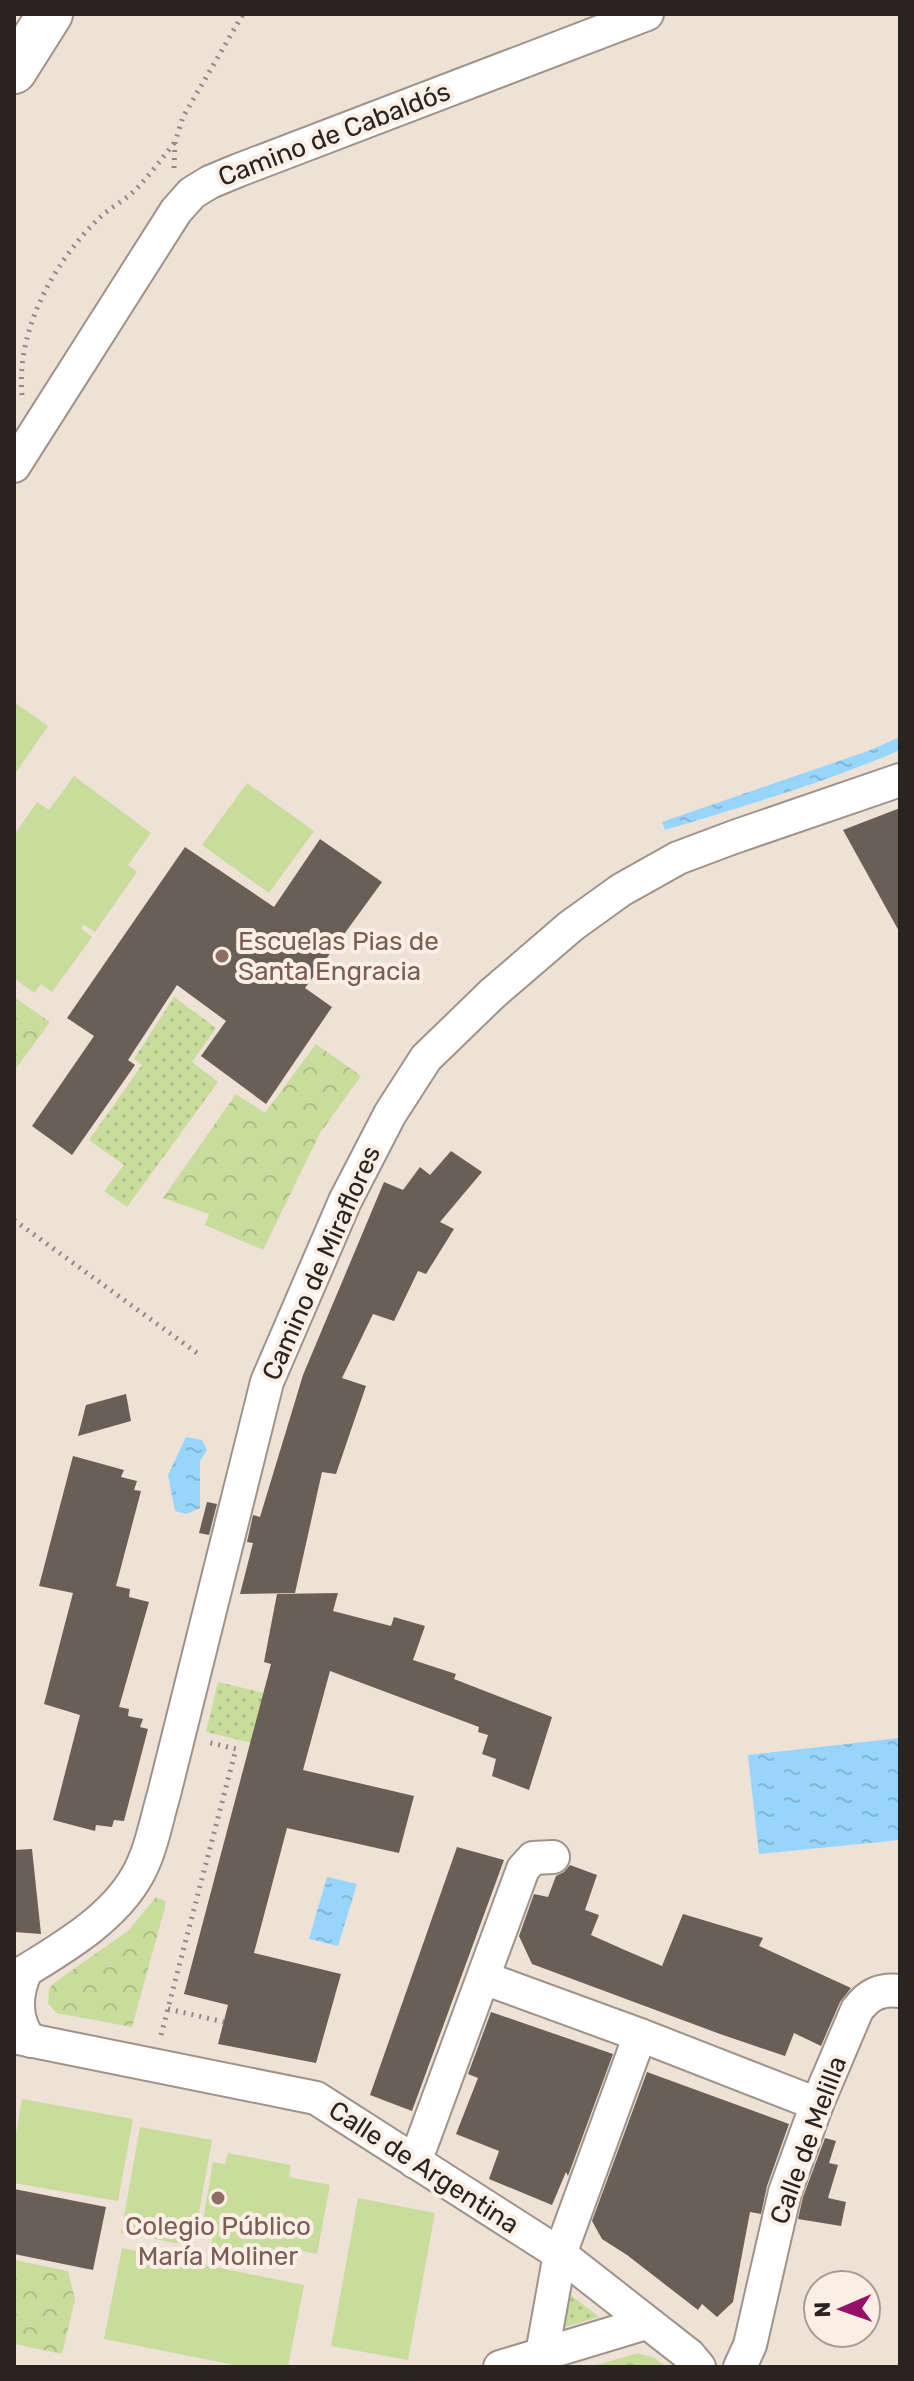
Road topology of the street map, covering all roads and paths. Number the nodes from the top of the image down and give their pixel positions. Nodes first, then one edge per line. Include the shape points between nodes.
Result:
1 (50, 14) edge
2 (243, 14) edge
3 (647, 14) edge
4 (14, 71) edge
5 (175, 142) junction
6 (171, 218) junction
7 (37, 429) junction
8 (14, 466) edge
9 (900, 780) edge
10 (14, 1220) edge
11 (197, 1353) dead end
12 (179, 1735) junction
13 (553, 1857) dead end
14 (20, 1974) edge
15 (484, 1978) junction
16 (900, 1991) edge
17 (168, 2009) junction
18 (224, 2022) dead end
19 (640, 2035) junction
20 (161, 2038) dead end
21 (23, 2039) edge
22 (817, 2104) junction
23 (415, 2162) junction
24 (560, 2254) junction
25 (646, 2323) junction
26 (542, 2354) junction
27 (500, 2367) edge
28 (699, 2367) edge
29 (740, 2367) edge

1 - 4 main road
2 - 5 path via 183,117
3 - 6 street, Camino de Cabaldós via 210,182 192,193
5 - 6 path
5 - 7 path via 139,187 80,238 45,290 24,356 21,386 24,412
6 - 7 street, Camino de Cabaldós
7 - 8 street, Camino de Cabaldós
9 - 12 street, Camino de Miraflores via 678,858 621,890 492,994 426,1058 345,1201 267,1382
10 - 11 path
12 - 14 street, Camino de Miraflores via 137,1876 103,1918
12 - 17 path via 236,1749
13 - 15 street via 533,1858 523,1869
14 - 21 street, Camino de Miraflores
15 - 19 street
15 - 23 street
16 - 22 street, Calle de Melilla via 881,1991 865,1999
17 - 18 path
17 - 20 path
19 - 22 street
19 - 24 street
21 - 23 street, Calle de Argentina via 305,2094
22 - 29 street, Calle de Melilla via 785,2192 750,2345
23 - 24 street, Calle de Argentina
24 - 25 street, Calle de Argentina
24 - 26 street
25 - 26 street
25 - 28 street, Calle de Argentina
26 - 27 street

